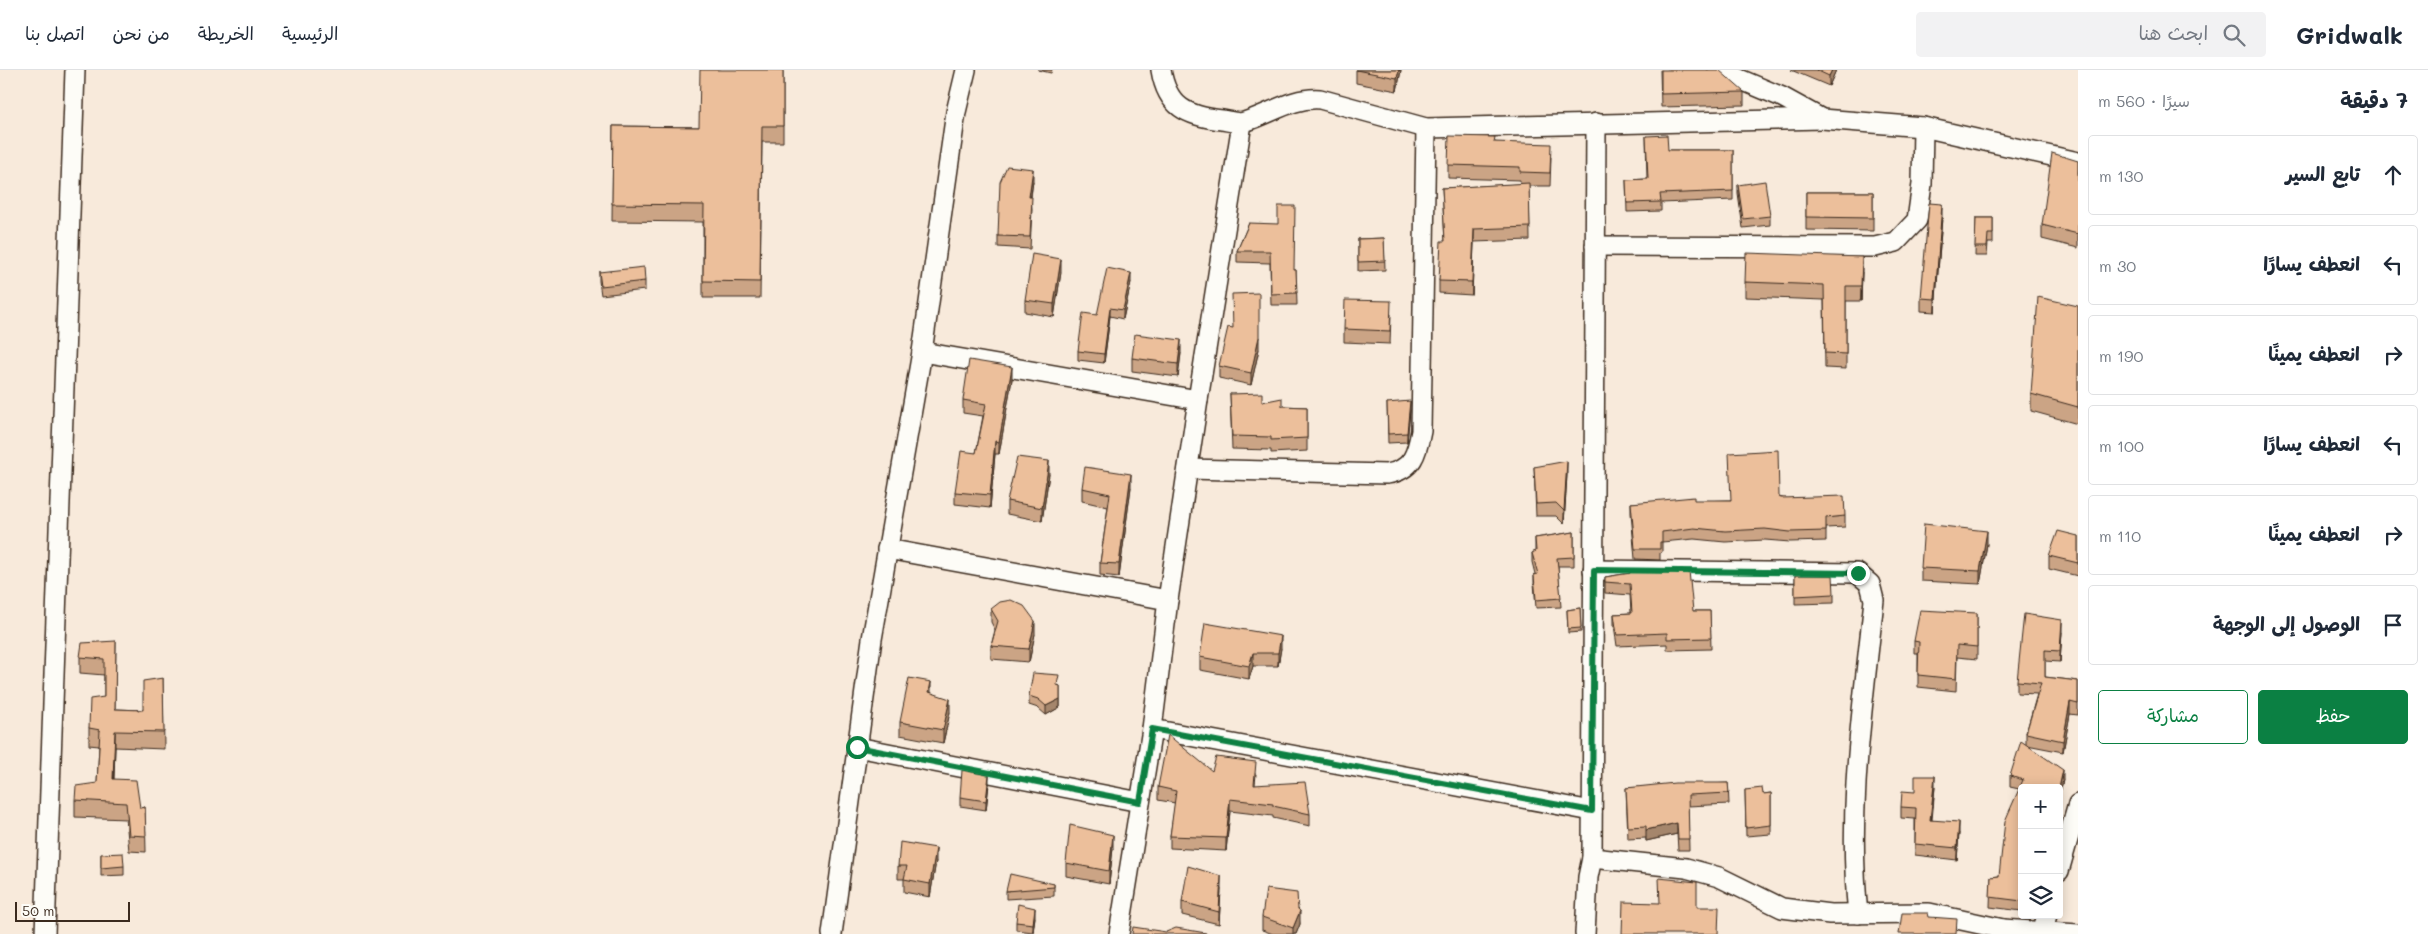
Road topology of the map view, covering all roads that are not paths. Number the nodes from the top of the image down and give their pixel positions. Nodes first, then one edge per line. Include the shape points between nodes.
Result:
1 (75, 70) edge
2 (966, 70) edge
3 (1161, 70) edge
4 (1718, 70) edge
5 (1822, 119) junction
6 (1242, 123) junction
7 (1596, 123) junction
8 (1426, 128) junction
9 (1924, 128) junction
10 (2078, 162) edge
11 (1595, 246) junction
12 (922, 352) junction
13 (1198, 400) junction
14 (1188, 469) junction
15 (887, 549) junction
16 (1594, 570) junction
17 (1168, 600) junction
18 (1152, 729) junction
19 (857, 747) junction
20 (1140, 802) junction
21 (2078, 804) edge
22 (1592, 811) junction
23 (2063, 857) edge
24 (1592, 858) junction
25 (1858, 914) junction
26 (2045, 924) edge
27 (1138, 929) edge
28 (1119, 930) edge
29 (2003, 931) edge
30 (45, 934) edge
31 (832, 934) edge
32 (1585, 934) edge
33 (2078, 934) edge

1 - 30 street
2 - 12 street via 956,112
3 - 6 street via 1163,84 1174,103 1190,114
4 - 5 street via 1782,97
5 - 7 street
5 - 9 street
6 - 8 street via 1306,98
6 - 13 street
7 - 8 street
7 - 11 street
8 - 14 street via 1421,430 1410,464 1399,472 1387,474
9 - 10 street
9 - 11 street via 1917,220 1896,242 1875,247
11 - 16 street
12 - 13 street
12 - 15 street
13 - 14 street
14 - 17 street
15 - 17 street
15 - 19 street
16 - 22 street
16 - 25 street via 1858,573 1870,584 1874,600 1854,796 1853,868
17 - 18 street
18 - 20 street
18 - 22 street
19 - 20 street
19 - 31 street
20 - 28 street
21 - 23 street
22 - 24 street
24 - 25 street via 1686,868 1719,877 1782,908
24 - 32 street
25 - 29 street via 1929,913
26 - 29 street
26 - 33 street
27 - 28 street

